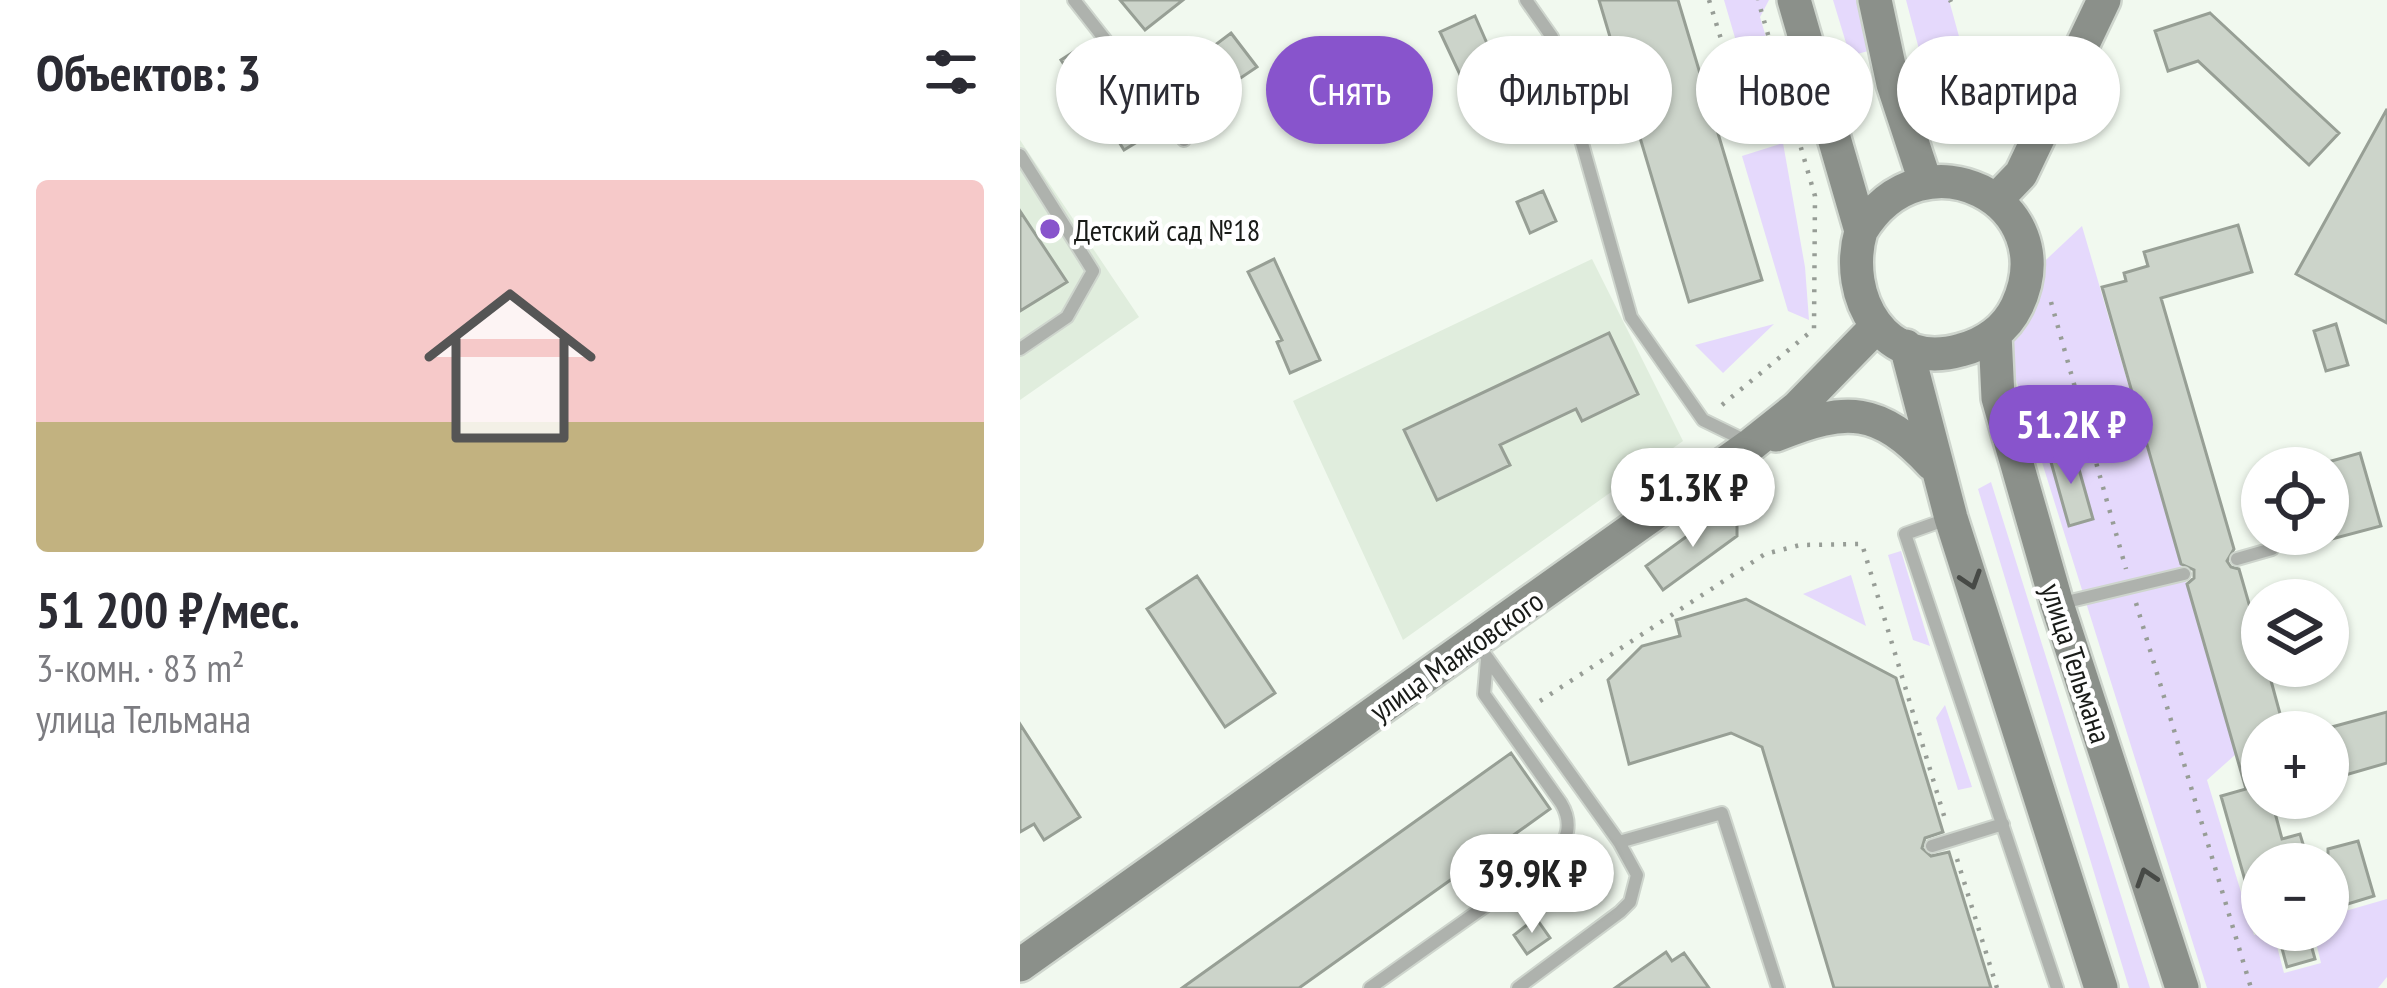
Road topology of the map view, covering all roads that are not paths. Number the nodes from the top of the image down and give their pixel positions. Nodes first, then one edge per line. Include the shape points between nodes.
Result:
1 (1075, 0) edge
2 (1526, 0) edge
3 (1794, 0) edge
4 (1875, 0) edge
5 (2104, 0) edge
6 (1103, 36) edge
7 (2086, 36) edge
8 (1893, 84) junction
9 (1897, 87) edge
10 (2034, 144) edge
11 (1020, 155) edge
12 (1925, 181) junction
13 (1996, 200) junction
14 (1861, 231) junction
15 (1877, 326) junction
16 (1995, 334) junction
17 (1906, 346) junction
18 (1020, 350) edge
19 (1752, 444) junction
20 (1936, 468) junction
21 (1951, 518) junction
22 (2250, 555) edge
23 (2236, 559) dead end
24 (2184, 574) dead end
25 (2057, 604) junction
26 (1481, 650) junction
27 (2003, 824) junction
28 (1619, 842) junction
29 (1933, 846) dead end
30 (1020, 964) edge
31 (1370, 988) edge
32 (1518, 988) edge
33 (1778, 988) edge
34 (2057, 988) edge
35 (2101, 988) edge
36 (2182, 988) edge

1 - 6 lane
2 - 19 lane via 1552,37 1631,317 1703,420
3 - 14 main road
4 - 8 main road
5 - 7 main road
8 - 9 main road
8 - 12 main road
10 - 13 main road
11 - 18 lane via 1093,272 1067,317
12 - 13 main road via 1963,183
12 - 14 main road via 1887,198
13 - 16 main road via 2024,242 2027,267 2024,292
14 - 15 main road via 1854,280
15 - 17 main road
15 - 19 main road, улица Маяковского
16 - 17 main road via 1952,353
16 - 25 main road, улица Тельмана via 1998,398
17 - 20 main road
19 - 20 main road via 1836,414 1864,417 1905,435
19 - 26 main road, улица Маяковского
20 - 21 main road
21 - 27 lane via 1905,534
21 -> 35 main road
22 - 23 lane
24 - 25 lane
36 -> 25 main road, улица Тельмана
26 - 28 lane
26 - 30 main road, улица Маяковского
26 - 31 lane via 1484,694 1561,802 1568,832 1553,858
27 - 29 lane
27 - 34 lane
28 - 32 lane via 1637,874 1630,902
28 - 33 lane via 1722,813

